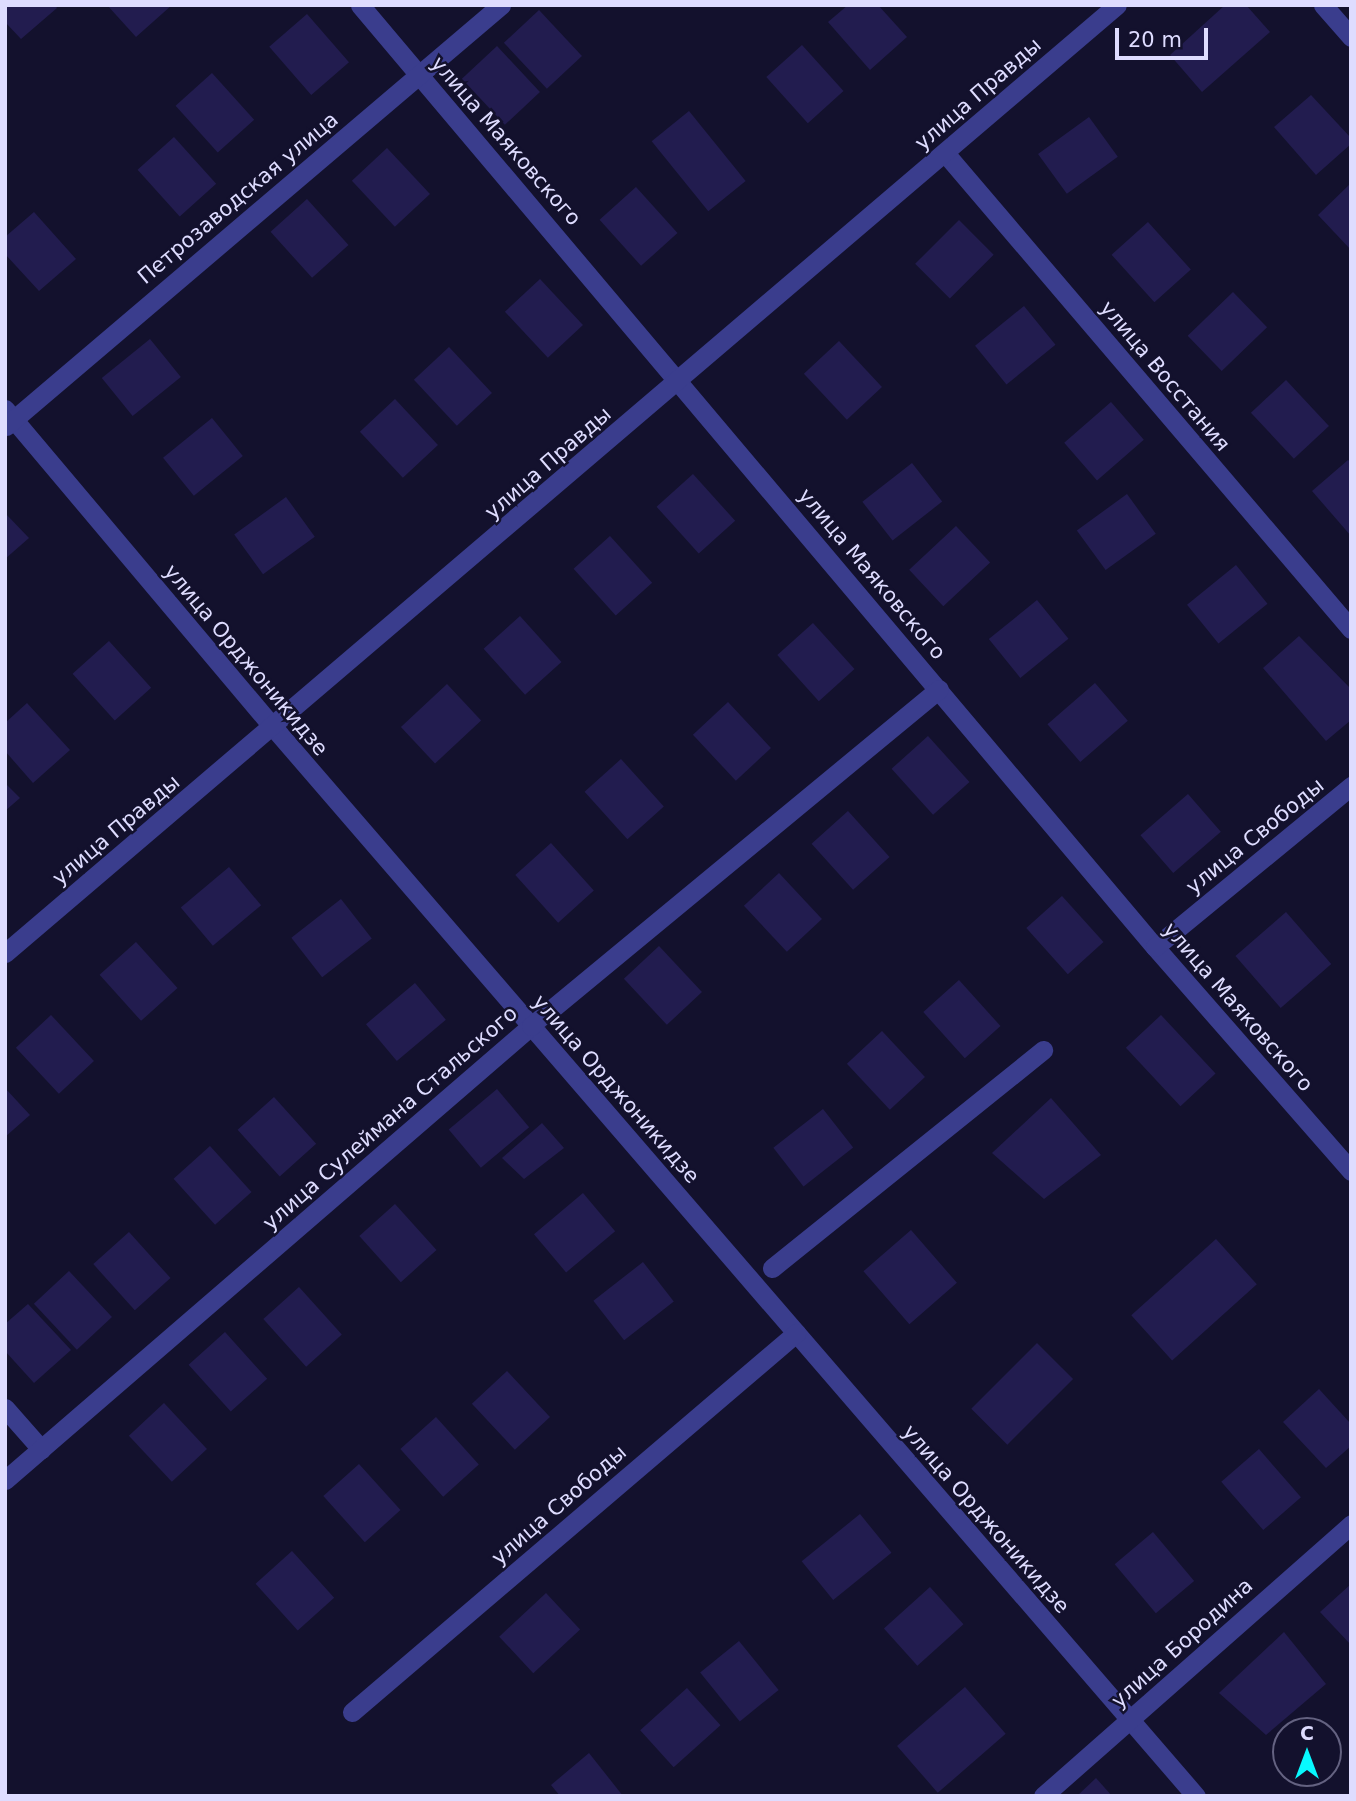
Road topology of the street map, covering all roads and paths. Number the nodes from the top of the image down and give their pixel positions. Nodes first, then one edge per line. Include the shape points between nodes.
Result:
1 (360, 5) edge
2 (501, 5) edge
3 (1117, 5) edge
4 (1322, 5) edge
5 (1351, 37) edge
6 (419, 74) junction
7 (945, 153) junction
8 (680, 380) junction
9 (8, 419) edge
10 (1351, 629) edge
11 (939, 689) junction
12 (274, 728) junction
13 (1351, 786) edge
14 (1155, 947) junction
15 (5, 953) edge
16 (531, 1026) junction
17 (1043, 1050) dead end
18 (1351, 1171) edge
19 (772, 1268) dead end
20 (796, 1333) junction
21 (5, 1408) edge
22 (41, 1449) junction
23 (5, 1480) edge
24 (1351, 1524) edge
25 (352, 1712) dead end
26 (1130, 1721) junction
27 (1043, 1796) edge
28 (1196, 1796) edge

1 - 6 street, улица Маяковского
2 - 6 street, Петрозаводская улица
3 - 7 street, улица Правды
4 - 5 street
6 - 8 street, улица Маяковского
6 - 9 street, Петрозаводская улица
7 - 8 street, улица Правды
7 - 10 street, улица Восстания
8 - 11 street, улица Маяковского
8 - 12 street, улица Правды
9 - 12 street, улица Орджоникидзе
11 - 14 street, улица Маяковского
11 - 16 street, улица Сулеймана Стальского
12 - 15 street, улица Правды
12 - 16 street, улица Орджоникидзе
13 - 14 street, улица Свободы
14 - 18 street, улица Маяковского
16 - 20 street, улица Орджоникидзе
16 - 22 street, улица Сулеймана Стальского
17 - 19 street
20 - 25 street, улица Свободы
20 - 26 street, улица Орджоникидзе
21 - 22 street
22 - 23 street, улица Сулеймана Стальского
24 - 26 street, улица Бородина
26 - 27 street, улица Бородина
26 - 28 street, улица Орджоникидзе

